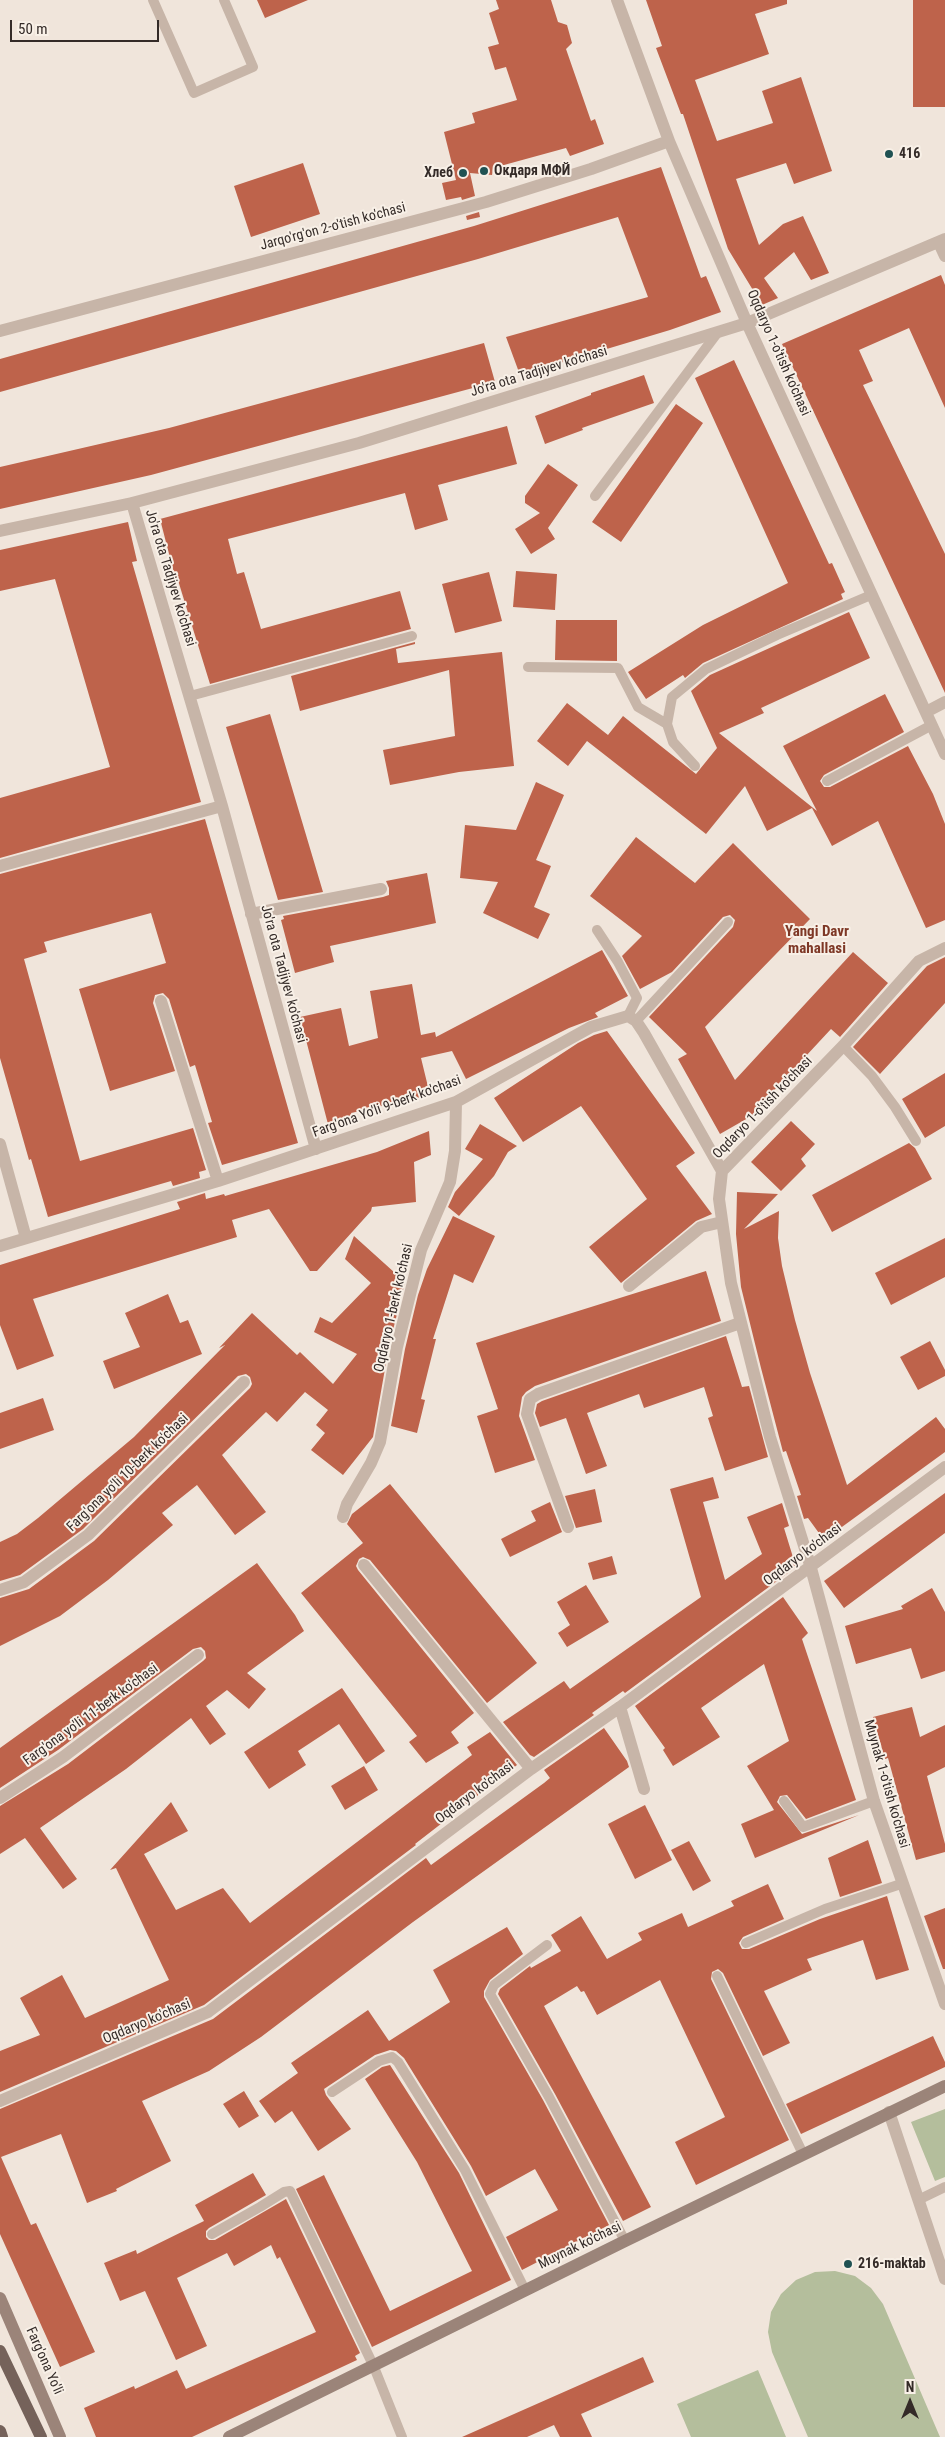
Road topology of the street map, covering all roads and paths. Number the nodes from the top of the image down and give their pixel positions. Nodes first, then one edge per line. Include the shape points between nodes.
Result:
1 (153, 0) edge
2 (224, 0) edge
3 (617, 0) edge
4 (669, 141) junction
5 (942, 241) edge
6 (945, 256) edge
7 (747, 323) junction
8 (0, 331) edge
9 (718, 332) junction
10 (595, 496) dead end
11 (132, 503) junction
12 (0, 531) edge
13 (871, 595) junction
14 (412, 636) dead end
15 (528, 667) dead end
16 (190, 696) junction
17 (945, 702) edge
18 (926, 712) junction
19 (667, 724) junction
20 (932, 725) junction
21 (945, 754) edge
22 (695, 766) dead end
23 (827, 781) dead end
24 (222, 806) junction
25 (0, 866) edge
26 (381, 889) dead end
27 (251, 914) junction
28 (728, 922) dead end
29 (597, 930) dead end
30 (945, 948) edge
31 (161, 1001) dead end
32 (632, 1018) junction
33 (843, 1046) junction
34 (456, 1102) junction
35 (916, 1141) dead end
36 (0, 1144) edge
37 (316, 1149) junction
38 (722, 1171) junction
39 (218, 1181) junction
40 (722, 1222) junction
41 (26, 1238) junction
42 (0, 1246) edge
43 (629, 1286) dead end
44 (740, 1323) junction
45 (244, 1382) dead end
46 (945, 1467) edge
47 (343, 1517) dead end
48 (568, 1528) dead end
49 (364, 1565) dead end
50 (811, 1568) junction
51 (0, 1590) edge
52 (198, 1655) dead end
53 (620, 1707) junction
54 (531, 1769) junction
55 (644, 1788) dead end
56 (0, 1798) edge
57 (784, 1801) dead end
58 (874, 1801) junction
59 (901, 1884) junction
60 (746, 1944) dead end
61 (547, 1945) dead end
62 (717, 1976) dead end
63 (945, 2004) edge
64 (945, 2086) edge
65 (332, 2092) dead end
66 (0, 2101) edge
67 (889, 2112) junction
68 (803, 2154) junction
69 (945, 2187) edge
70 (918, 2200) junction
71 (212, 2234) dead end
72 (625, 2241) junction
73 (945, 2279) edge
74 (525, 2290) junction
75 (0, 2298) edge
76 (0, 2351) edge
77 (374, 2367) junction
78 (0, 2431) edge
79 (2, 2437) edge
80 (41, 2437) edge
81 (60, 2437) edge
82 (229, 2437) edge
83 (402, 2437) edge

1 - 2 lane via 194,93 253,67
3 - 4 street, Oqdaryo 1-o'tish ko'chasi
4 - 7 street, Oqdaryo 1-o'tish ko'chasi
4 - 8 street, Jarqo'rg'on 2-o'tish ko'chasi via 486,202
5 - 6 street
5 - 7 street, Jo'ra ota Tadjiyev ko'chasi
7 - 9 street, Jo'ra ota Tadjiyev ko'chasi
7 - 13 street, Oqdaryo 1-o'tish ko'chasi
9 - 10 lane
9 - 11 street, Jo'ra ota Tadjiyev ko'chasi via 359,443
11 - 12 street, Jo'ra ota Tadjiyev ko'chasi
11 - 16 street, Jo'ra ota Tadjiyev ko'chasi
13 - 18 street, Oqdaryo 1-o'tish ko'chasi
13 - 19 lane via 706,669 672,697
14 - 16 lane
15 - 19 lane via 618,668 638,707
16 - 24 street, Jo'ra ota Tadjiyev ko'chasi
17 - 18 street
18 - 20 street, Oqdaryo 1-o'tish ko'chasi
19 - 22 lane via 673,742
20 - 21 street, Oqdaryo 1-o'tish ko'chasi
20 - 23 lane
24 - 25 street
24 - 27 street, Jo'ra ota Tadjiyev ko'chasi
26 - 27 street
27 - 37 street, Jo'ra ota Tadjiyev ko'chasi
28 - 32 lane
29 - 32 lane via 637,998
30 - 33 street, Oqdaryo 1-o'tish ko'chasi via 919,961
31 - 39 street
32 - 34 street, Farg'ona Yo'li 9-berk ko'chasi via 591,1027
32 - 38 street
33 - 35 lane via 872,1076
33 - 38 street, Oqdaryo 1-o'tish ko'chasi
34 - 37 street, Farg'ona Yo'li 9-berk ko'chasi
34 - 47 street, Oqdaryo 1-berk ko'chasi via 456,1151 450,1182 421,1250 397,1347 380,1442 346,1504
36 - 41 street
37 - 39 street, Farg'ona Yo'li 9-berk ko'chasi
38 - 40 street, Oqdaryo 1-o'tish ko'chasi via 719,1200
39 - 41 street, Farg'ona Yo'li 9-berk ko'chasi
40 - 43 street via 701,1227
40 - 44 street, Oqdaryo 1-o'tish ko'chasi via 730,1283
41 - 42 street, Farg'ona Yo'li 9-berk ko'chasi
44 - 48 street via 530,1399 527,1414
44 - 50 street, Oqdaryo 1-o'tish ko'chasi via 770,1438
45 - 51 street, Farg'ona yo'li 10-berk ko'chasi via 88,1535 24,1582
46 - 50 street, Oqdaryo ko'chasi
49 - 54 street
50 - 53 street, Oqdaryo ko'chasi
50 - 58 street, Muynak 1-o'tish ko'chasi
52 - 56 street, Farg'ona yo'li 11-berk ko'chasi via 64,1756
53 - 54 street, Oqdaryo ko'chasi
53 - 55 street
54 - 66 street, Oqdaryo ko'chasi via 208,2012
57 - 58 lane via 803,1827
58 - 59 street, Muynak 1-o'tish ko'chasi
59 - 60 lane via 825,1908
59 - 63 street, Muynak 1-o'tish ko'chasi
61 - 72 lane via 494,1985 490,1994
62 - 68 lane
64 - 67 street, Muynak ko'chasi
65 - 74 lane via 379,2061 392,2056 398,2062 465,2170
67 - 68 street, Muynak ko'chasi
67 - 70 street
68 - 72 street, Muynak ko'chasi
69 - 70 lane
70 - 73 street
71 - 77 lane via 290,2191
72 - 74 street, Muynak ko'chasi
74 - 77 street, Muynak ko'chasi
75 - 81 street, Farg'ona Yo'li
76 - 80 main road
77 - 82 street, Muynak ko'chasi
77 - 83 lane
78 - 79 main road

